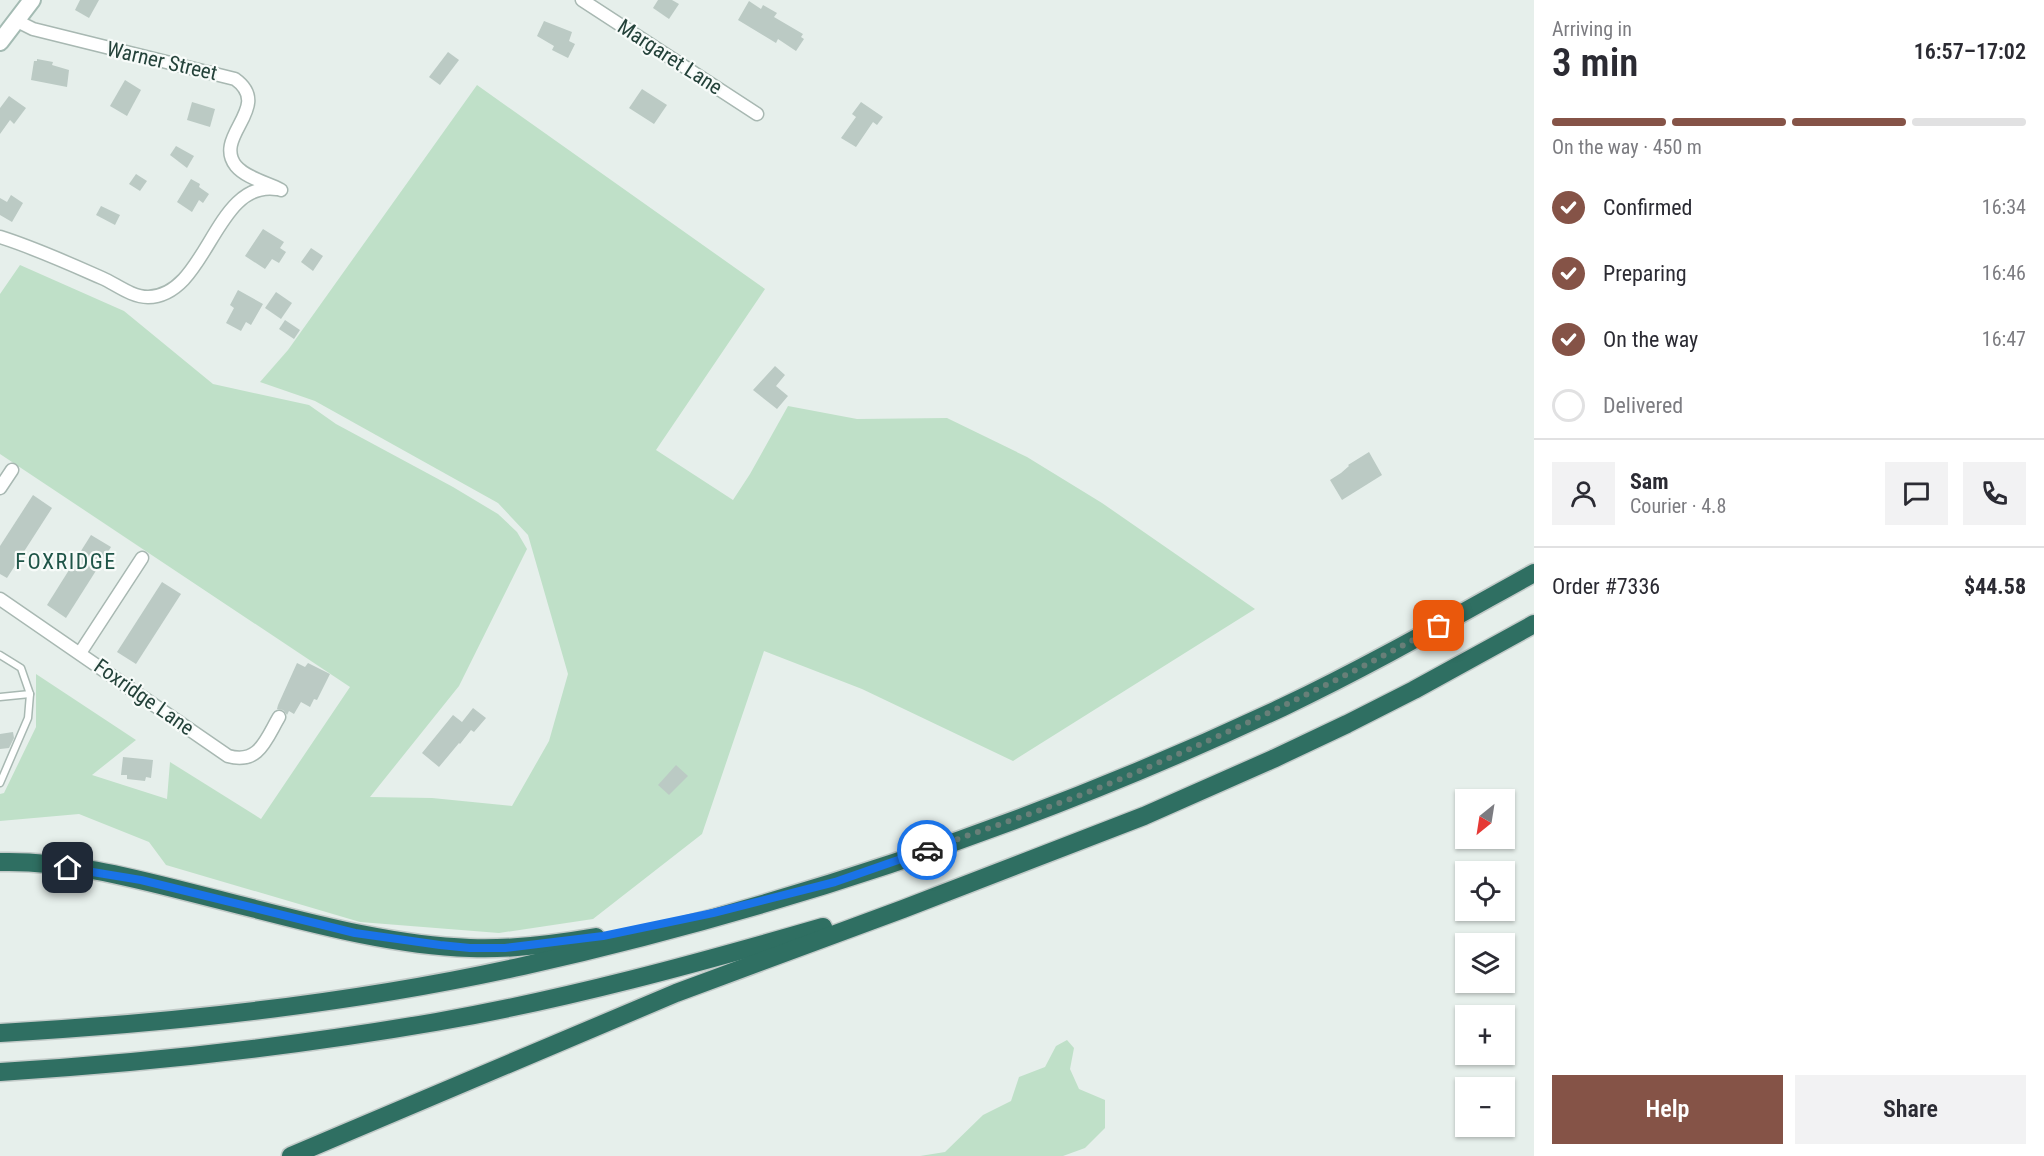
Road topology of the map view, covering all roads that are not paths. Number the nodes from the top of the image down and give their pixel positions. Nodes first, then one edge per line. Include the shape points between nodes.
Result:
1 (32, 0) edge
2 (582, 0) edge
3 (16, 21) junction
4 (0, 42) edge
5 (757, 114) dead end
6 (0, 237) edge
7 (12, 470) dead end
8 (0, 488) edge
9 (142, 558) dead end
10 (1534, 573) edge
11 (0, 599) edge
12 (1534, 624) edge
13 (80, 653) junction
14 (0, 655) edge
15 (30, 694) junction
16 (0, 697) edge
17 (279, 717) dead end
18 (0, 783) edge
19 (0, 862) edge
20 (987, 875) junction
21 (835, 882) junction
22 (0, 1033) edge
23 (0, 1072) edge
24 (291, 1156) edge

1 - 3 main road
2 - 5 street, Margaret Lane
3 - 4 main road
3 - 6 street, Warner Street via 33,29 235,79 242,84 249,100 232,140 232,159 243,172 281,190 250,194 235,207 193,267 169,291 148,297
7 - 8 street
9 - 13 street
10 - 21 highway via 1401,647 1200,744 1098,787
11 - 13 street, Foxridge Lane
12 - 20 highway via 1414,690 1273,759 1144,816
13 - 17 street, Foxridge Lane via 228,756 253,755
14 - 15 lane via 21,668
15 - 16 lane
15 - 18 lane via 28,718
19 - 21 highway via 100,872 355,933 470,948 532,946 603,936
20 - 23 highway via 695,964 437,1022 203,1056
20 - 24 highway via 676,993
21 - 22 highway via 640,938 409,988 191,1018

